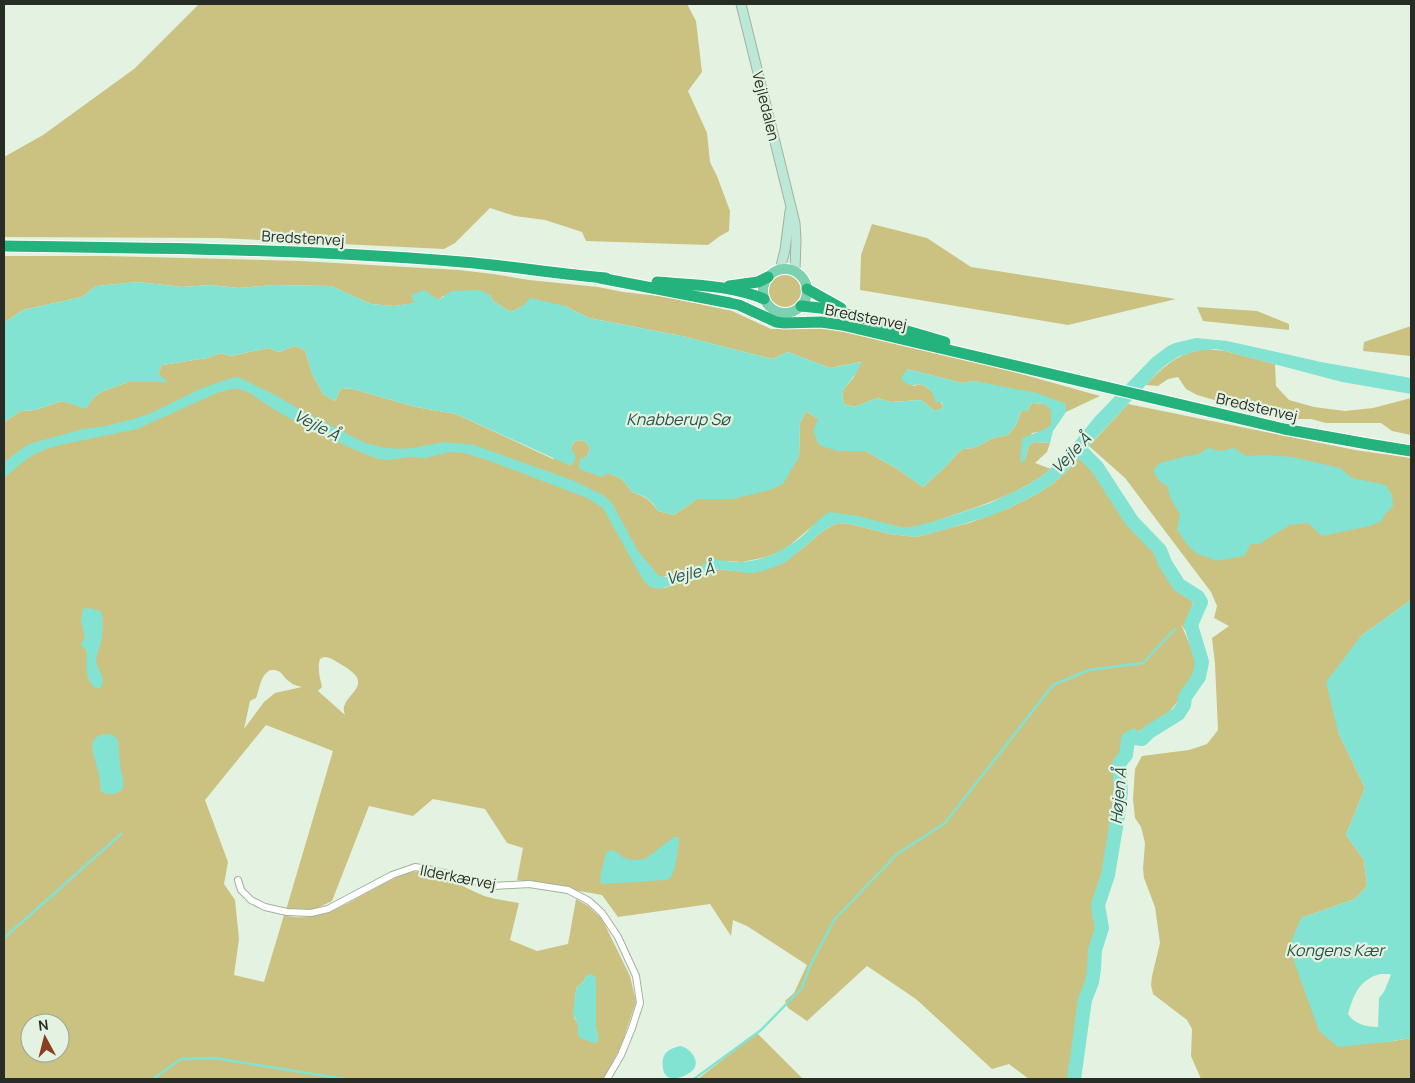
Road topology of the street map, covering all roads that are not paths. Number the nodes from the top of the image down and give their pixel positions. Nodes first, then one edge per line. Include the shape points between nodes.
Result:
1 (741, 4) edge
2 (790, 209) junction
3 (4, 246) edge
4 (780, 270) junction
5 (795, 271) junction
6 (768, 277) junction
7 (600, 278) junction
8 (721, 287) junction
9 (807, 289) junction
10 (764, 299) junction
11 (801, 306) junction
12 (856, 316) junction
13 (1098, 385) junction
14 (1411, 450) edge
15 (238, 880) dead end
16 (607, 1079) edge

1 - 2 street, Vejledalen
2 - 4 street, Vejledalen
2 - 5 street, Vejledalen via 795,223
3 - 7 highway, Bredstenvej via 310,252 463,262
4 - 5 main road
4 - 6 main road
5 - 9 main road
6 - 8 highway, Bredstenvej via 758,282
6 - 10 main road via 763,288
7 - 8 highway, Bredstenvej
7 - 13 highway, Bredstenvej via 730,303 776,322 842,325
8 - 10 highway, Bredstenvej
9 - 11 main road
9 - 12 highway, Bredstenvej
10 - 11 main road via 774,310 783,313 793,312
11 - 12 highway, Bredstenvej
12 - 13 highway, Bredstenvej
13 - 14 highway, Bredstenvej via 1284,429
15 - 16 street, Ilderkærvej via 240,890 251,900 287,912 311,913 328,909 392,875 415,867 493,886 529,884 568,890 589,901 602,913 618,938 636,976 640,1003 621,1055

